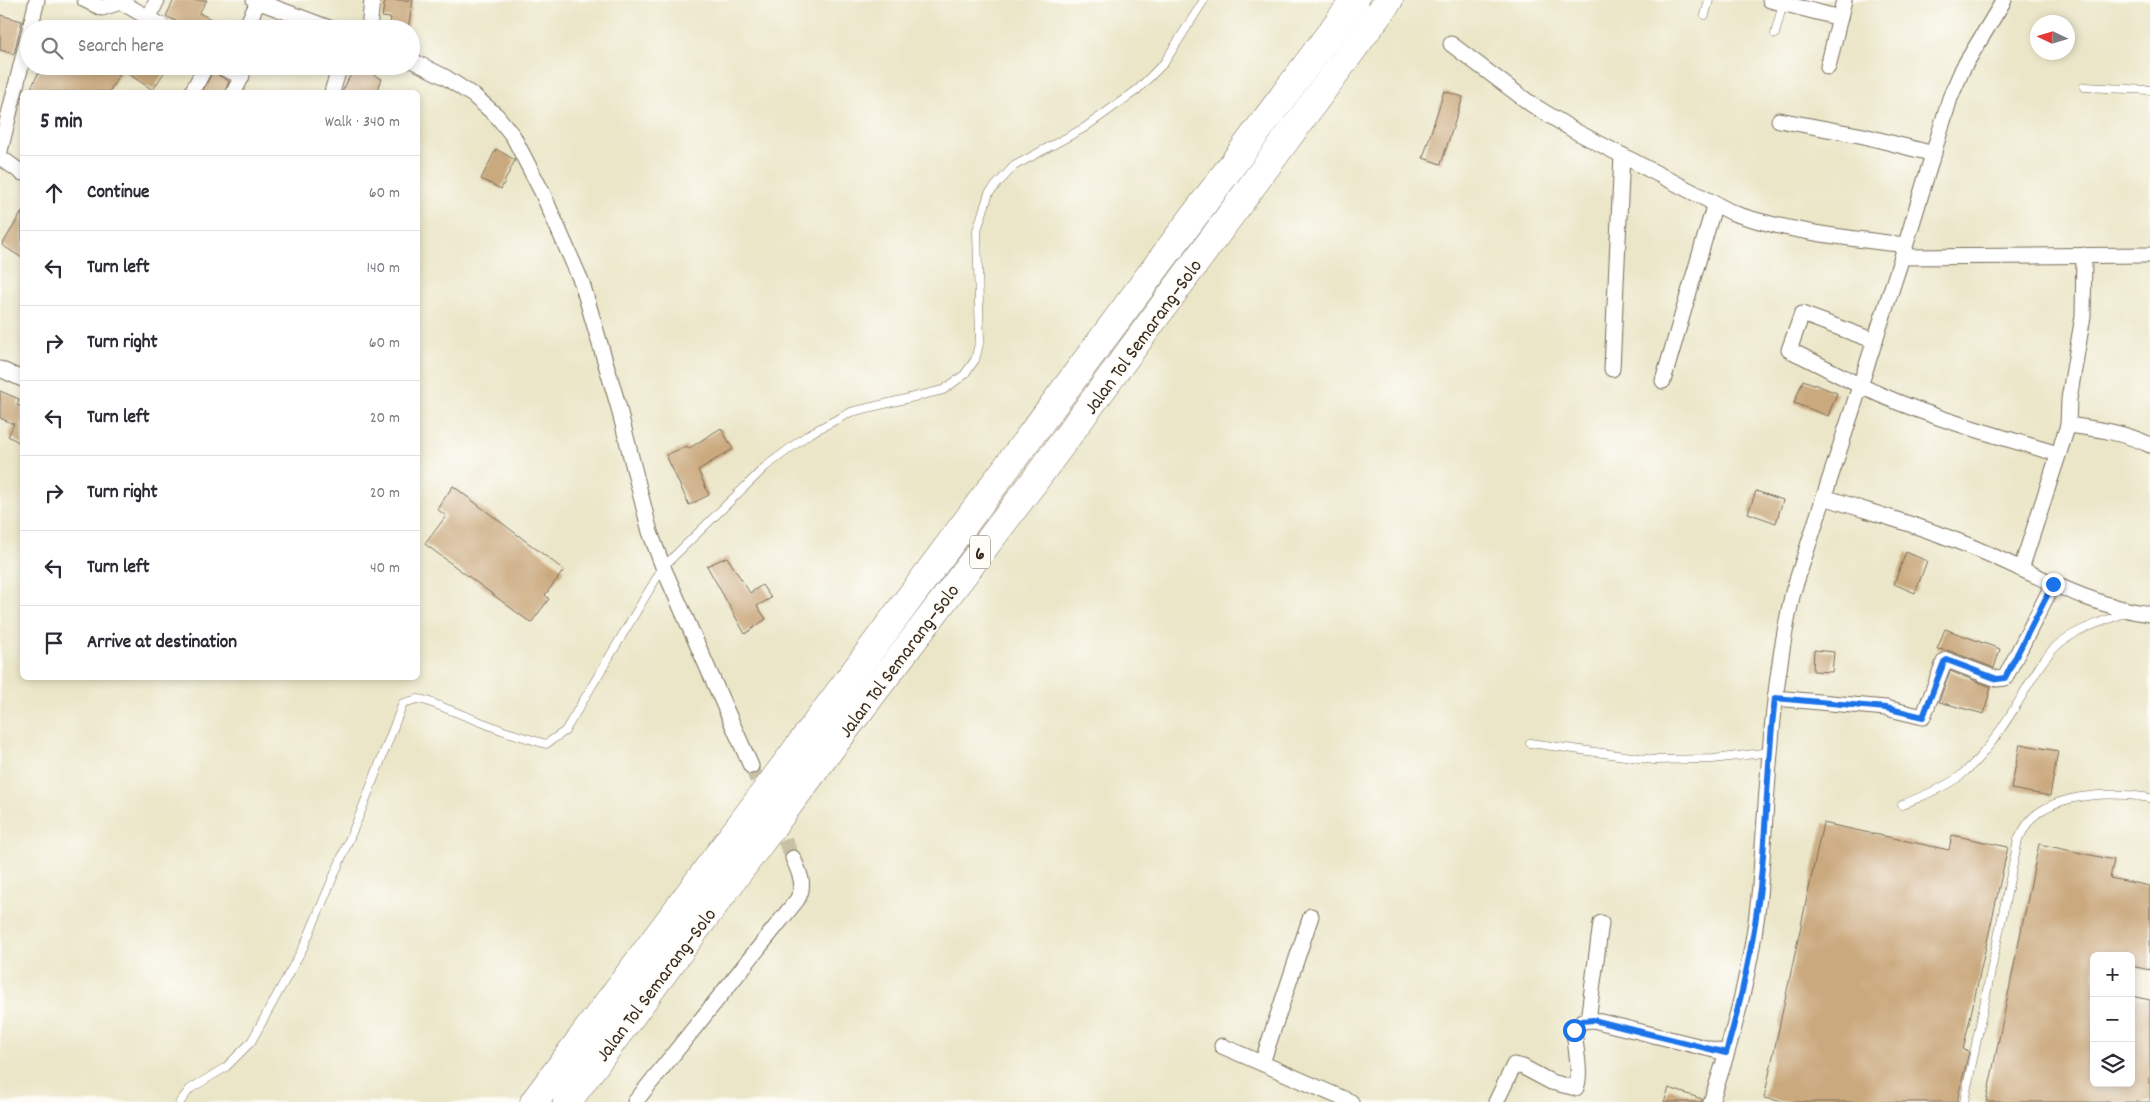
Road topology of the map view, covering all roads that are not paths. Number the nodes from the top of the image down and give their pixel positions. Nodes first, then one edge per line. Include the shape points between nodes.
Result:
1 (37, 0) edge
2 (85, 0) edge
3 (157, 0) edge
4 (372, 0) edge
5 (1204, 0) edge
6 (1355, 0) edge
7 (1389, 0) edge
8 (1709, 0) edge
9 (1844, 0) edge
10 (2004, 0) edge
11 (1777, 1) edge
12 (264, 2) edge
13 (1706, 14) dead end
14 (149, 17) junction
15 (1840, 18) junction
16 (32, 20) edge
17 (152, 20) edge
18 (251, 20) edge
19 (309, 20) edge
20 (370, 20) edge
21 (1774, 34) dead end
22 (1451, 44) dead end
23 (420, 65) edge
24 (1828, 67) dead end
25 (20, 69) edge
26 (201, 75) edge
27 (240, 75) edge
28 (337, 75) edge
29 (2084, 87) dead end
30 (193, 90) edge
31 (235, 90) edge
32 (333, 90) edge
33 (2150, 90) edge
34 (1779, 120) dead end
35 (0, 151) edge
36 (1934, 154) junction
37 (1622, 155) junction
38 (0, 157) edge
39 (20, 172) edge
40 (1715, 203) junction
41 (1904, 251) junction
42 (2084, 255) junction
43 (2150, 255) edge
44 (1875, 340) junction
45 (0, 369) edge
46 (1612, 369) dead end
47 (20, 378) edge
48 (1663, 381) dead end
49 (1860, 386) junction
50 (2068, 426) junction
51 (2150, 445) edge
52 (2058, 454) junction
53 (1824, 497) junction
54 (663, 567) junction
55 (2021, 569) junction
56 (2053, 584) junction
57 (2129, 611) junction
58 (2150, 614) edge
59 (1775, 698) junction
60 (1530, 743) dead end
61 (1770, 752) junction
62 (751, 766) tunnel mouth
63 (2150, 798) edge
64 (1902, 805) dead end
65 (793, 858) tunnel mouth
66 (1311, 916) dead end
67 (1601, 923) dead end
68 (1588, 1020) junction
69 (1222, 1046) dead end
70 (1726, 1053) junction
71 (1262, 1063) junction
72 (180, 1102) edge
73 (534, 1102) edge
74 (568, 1102) edge
75 (635, 1102) edge
76 (1351, 1102) edge
77 (1496, 1102) edge
78 (1711, 1102) edge
79 (1964, 1102) edge

1 - 16 street
2 - 14 street via 102,8 121,2
3 - 14 street
4 - 20 street
5 - 54 lane via 1164,63 1137,90 1084,128 1014,166 989,193 977,230 980,340 975,360 964,375 943,390 851,412 809,434 765,466
6 - 73 highway, Jalan Tol Semarang–Solo / 6
7 - 74 highway, Jalan Tol Semarang–Solo / 6 via 1039,475
8 - 13 lane
9 - 15 street
10 - 36 street via 1963,68 1950,98
11 - 15 street
11 - 21 lane
12 - 18 street
12 - 19 street
14 - 17 street
15 - 24 street
22 - 37 street via 1531,104
23 - 54 street via 474,96 497,116 513,136 542,192 582,283 621,414 650,532
25 - 35 street
26 - 30 street
27 - 31 street
28 - 32 street
29 - 33 lane
34 - 36 street via 1864,136
36 - 41 street
37 - 40 street
37 - 46 street
38 - 39 street
40 - 41 street via 1751,219
40 - 48 street
41 - 42 street
41 - 44 street
42 - 43 street
42 - 50 street via 2083,316 2069,399
44 - 49 street
44 - 49 street via 1802,314 1789,350 1823,364
45 - 47 street
49 - 52 street via 1962,424
49 - 53 street
50 - 51 street via 2111,431
50 - 52 street
52 - 55 street
53 - 55 street via 1945,536
53 - 59 street via 1794,592
54 - 62 street
54 - 72 lane via 565,731 556,740 546,744 422,700 404,703 304,946 250,1042 226,1066 190,1089
55 - 56 street
56 - 57 street
56 - 59 street via 2005,678 1997,679 1947,660 1923,717 1886,708
57 - 58 street
57 - 64 lane via 2075,633 2060,643 1979,758 1948,784
59 - 61 street
60 - 61 lane via 1654,760 1713,759
61 - 70 street via 1754,934
63 - 79 lane via 2114,794 2055,804 2032,817 2018,840
65 - 75 street via 802,892
66 - 71 street
67 - 68 street
68 - 70 street
68 - 77 street via 1574,1030 1579,1069 1576,1088 1551,1082 1514,1065
69 - 71 street
70 - 78 street
71 - 76 street

